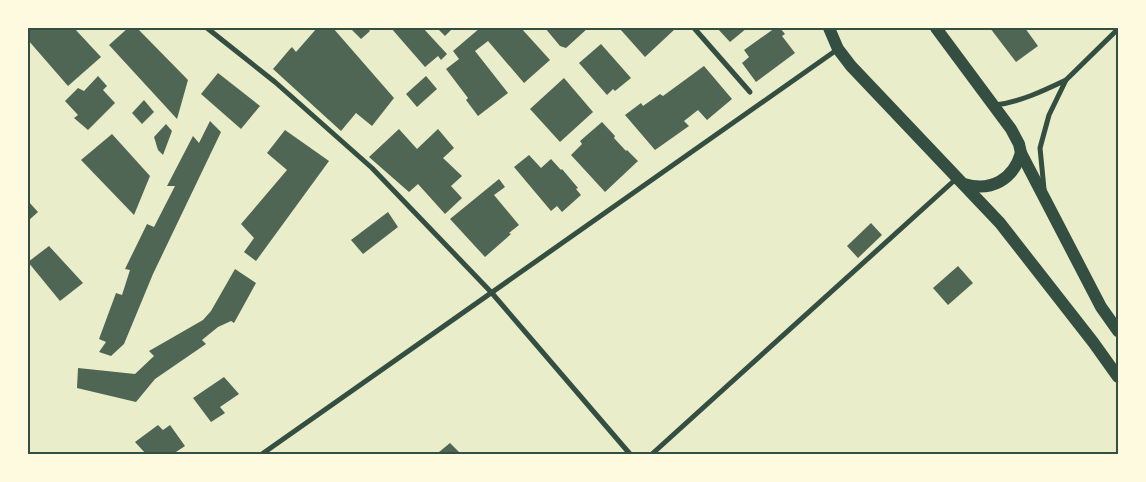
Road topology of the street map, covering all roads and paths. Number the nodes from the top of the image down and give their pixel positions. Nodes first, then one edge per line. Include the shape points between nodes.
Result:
1 (207, 28) edge
2 (694, 28) edge
3 (829, 28) edge
4 (936, 28) edge
5 (1118, 29) edge
6 (838, 49) junction
7 (1066, 80) junction
8 (750, 92) dead end
9 (993, 105) junction
10 (1021, 154) junction
11 (961, 181) junction
12 (1045, 199) junction
13 (491, 292) junction
14 (1118, 331) edge
15 (1118, 377) edge
16 (262, 454) edge
17 (630, 454) edge
18 (652, 454) edge

1 - 13 street via 275,82 372,168
2 - 8 street
3 - 6 main road
4 - 9 main road
5 - 7 street
6 - 11 main road
6 - 13 street
7 - 9 street via 1031,96
7 - 12 street via 1049,115 1040,148
9 - 10 main road via 1019,144
10 - 11 main road via 1017,167 1004,179 984,187
10 - 12 main road
11 - 15 main road via 1000,223
11 - 18 street
12 - 14 main road via 1101,307
13 - 16 street
13 - 17 street

